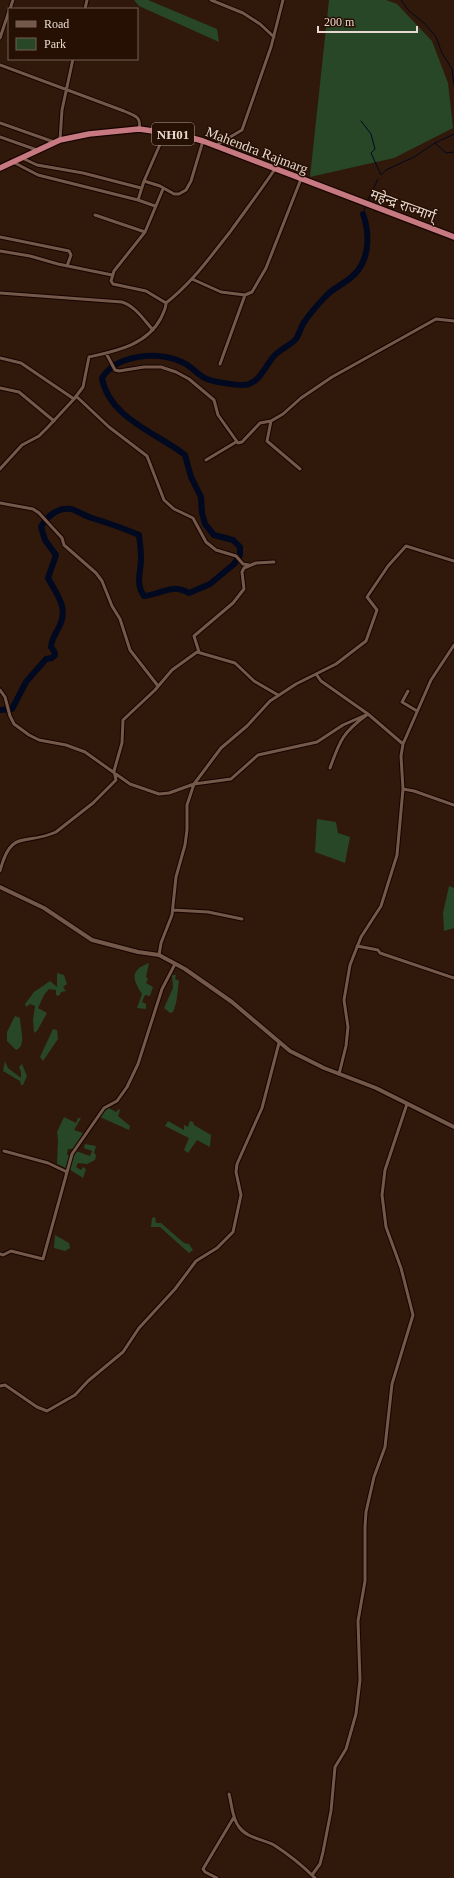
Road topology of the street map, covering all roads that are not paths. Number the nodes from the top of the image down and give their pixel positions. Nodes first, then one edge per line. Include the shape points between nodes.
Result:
1 (211, 0) edge
2 (283, 0) edge
3 (8, 13) edge
4 (274, 37) junction
5 (0, 38) edge
6 (73, 60) edge
7 (0, 65) edge
8 (66, 89) junction
9 (0, 123) edge
10 (139, 129) junction
11 (164, 133) junction
12 (0, 138) edge
13 (60, 140) junction
14 (203, 141) junction
15 (54, 142) junction
16 (215, 146) junction
17 (38, 150) junction
18 (22, 158) junction
19 (13, 162) junction
20 (0, 168) edge
21 (275, 169) junction
22 (302, 179) junction
23 (144, 181) junction
24 (141, 188) junction
25 (163, 189) junction
26 (343, 196) joint
27 (138, 200) junction
28 (155, 206) junction
29 (95, 215) dead end
30 (145, 232) junction
31 (0, 237) edge
32 (454, 237) edge
33 (0, 251) edge
34 (67, 266) junction
35 (112, 275) junction
36 (192, 279) junction
37 (0, 293) edge
38 (244, 295) junction
39 (166, 303) junction
40 (454, 320) edge
41 (153, 330) junction
42 (106, 353) junction
43 (0, 358) edge
44 (220, 364) dead end
45 (0, 388) edge
46 (75, 398) junction
47 (54, 421) junction
48 (271, 421) junction
49 (236, 442) junction
50 (206, 460) dead end
51 (0, 469) edge
52 (300, 469) dead end
53 (0, 503) edge
54 (454, 561) edge
55 (274, 562) dead end
56 (249, 565) junction
57 (454, 645) edge
58 (198, 652) junction
59 (316, 674) junction
60 (158, 686) junction
61 (0, 690) edge
62 (408, 691) dead end
63 (278, 695) junction
64 (417, 711) junction
65 (368, 714) junction
66 (404, 744) junction
67 (330, 768) dead end
68 (115, 775) junction
69 (194, 784) junction
70 (403, 789) junction
71 (454, 805) edge
72 (0, 871) edge
73 (0, 887) edge
74 (172, 910) junction
75 (242, 919) dead end
76 (357, 946) junction
77 (159, 955) junction
78 (175, 964) junction
79 (454, 978) edge
80 (279, 1043) junction
81 (339, 1074) junction
82 (407, 1104) junction
83 (454, 1127) edge
84 (4, 1151) dead end
85 (67, 1172) junction
86 (0, 1254) edge
87 (0, 1386) edge
88 (229, 1794) dead end
89 (234, 1817) junction
90 (312, 1875) junction
91 (217, 1878) edge
92 (315, 1878) edge

1 - 4 street via 243,13
2 - 4 street
3 - 5 street
4 - 16 street via 242,130
6 - 8 street
7 - 8 street
8 - 10 street via 139,119
8 - 13 street
9 - 15 street
10 - 11 highway, Mahendra Rajmarg / NH01
10 - 13 highway, Mahendra Rajmarg / NH01
11 - 14 highway, Mahendra Rajmarg / NH01
11 - 23 street
12 - 17 street
13 - 15 highway, Mahendra Rajmarg / NH01
14 - 16 highway, Mahendra Rajmarg / NH01
14 - 25 street via 192,180 186,190 174,194
15 - 17 highway, Mahendra Rajmarg / NH01
16 - 21 highway, Mahendra Rajmarg / NH01
17 - 18 highway, Mahendra Rajmarg / NH01
18 - 19 highway, Mahendra Rajmarg / NH01
18 - 24 street via 37,165 83,173
19 - 20 highway, Mahendra Rajmarg / NH01
19 - 27 street via 38,175
21 - 22 highway, Mahendra Rajmarg / NH01
21 - 36 street via 246,212
22 - 26 highway, Mahendra Rajmarg / NH01
22 - 38 street via 266,268 254,288
23 - 24 street
23 - 25 street
24 - 27 street
25 - 28 street
26 - 32 highway, महेन्द्र राज्मार्ग् / NH01
27 - 28 street
28 - 30 street
29 - 30 street
30 - 35 street
31 - 34 street via 69,252 71,255
33 - 34 street
34 - 35 street
35 - 39 street via 112,283 146,291
36 - 38 street via 221,292
36 - 39 street
37 - 41 street via 122,302 134,309
38 - 44 street
39 - 41 street
40 - 48 street via 436,319 405,336 332,377
41 - 42 street via 141,340 115,352
42 - 46 street via 89,357 83,387
42 - 49 street via 115,370 161,367 189,379 214,400 218,415
43 - 46 street via 21,363
45 - 47 street via 20,392
46 - 47 street
46 - 56 street via 147,456 164,500 174,509 192,518 206,542 216,550 236,556 243,564
47 - 51 street via 39,436 22,445
48 - 49 street via 260,423 242,442
48 - 52 street via 267,441
49 - 50 street
53 - 60 street via 33,509 62,538 64,545 96,573 120,619 130,650
54 - 59 street via 406,546 388,566 367,597 377,610 366,641 336,664
55 - 56 street
56 - 58 street via 242,572 244,590 194,636
57 - 64 street via 431,680
58 - 60 street via 181,662
58 - 63 street via 234,662 254,681
59 - 63 street
59 - 65 street via 321,681
60 - 68 street via 124,720
61 - 68 street via 9,706 14,724 29,736 85,752
62 - 64 street via 402,702
63 - 69 street via 221,748
64 - 66 street
65 - 66 street
65 - 67 street via 343,735
65 - 69 street via 343,725 317,742 258,755 231,779
66 - 70 street via 401,756
68 - 69 street via 156,794 169,793
68 - 72 street via 116,780 93,803 56,832 25,838 11,846 3,858
69 - 74 street via 187,805 185,845 176,877
70 - 71 street
70 - 76 street via 397,855 390,880 381,906
73 - 77 street via 44,908 92,940
74 - 75 street via 208,912
74 - 77 street
76 - 79 street via 378,950 380,953
76 - 81 street via 345,987 344,1007 348,1027
77 - 78 street
78 - 80 street via 212,987
78 - 85 street via 162,989 138,1064 117,1101 104,1108 72,1154
80 - 81 street via 307,1061
80 - 87 street via 262,1108 237,1164 236,1172 241,1195 233,1232 217,1248 196,1261 175,1289 139,1328 123,1352 88,1380 75,1395 47,1411 5,1385
81 - 82 street via 376,1088
82 - 83 street
82 - 90 street via 385,1170 382,1195 386,1227 401,1268 413,1315 392,1384 386,1442 366,1512 365,1581 358,1621 360,1680 356,1714 346,1750 335,1767 324,1852 320,1864
84 - 85 street via 48,1162
85 - 86 street via 43,1259 11,1251
88 - 89 street
89 - 90 street via 242,1830 273,1845
89 - 91 street via 203,1869
90 - 92 street

